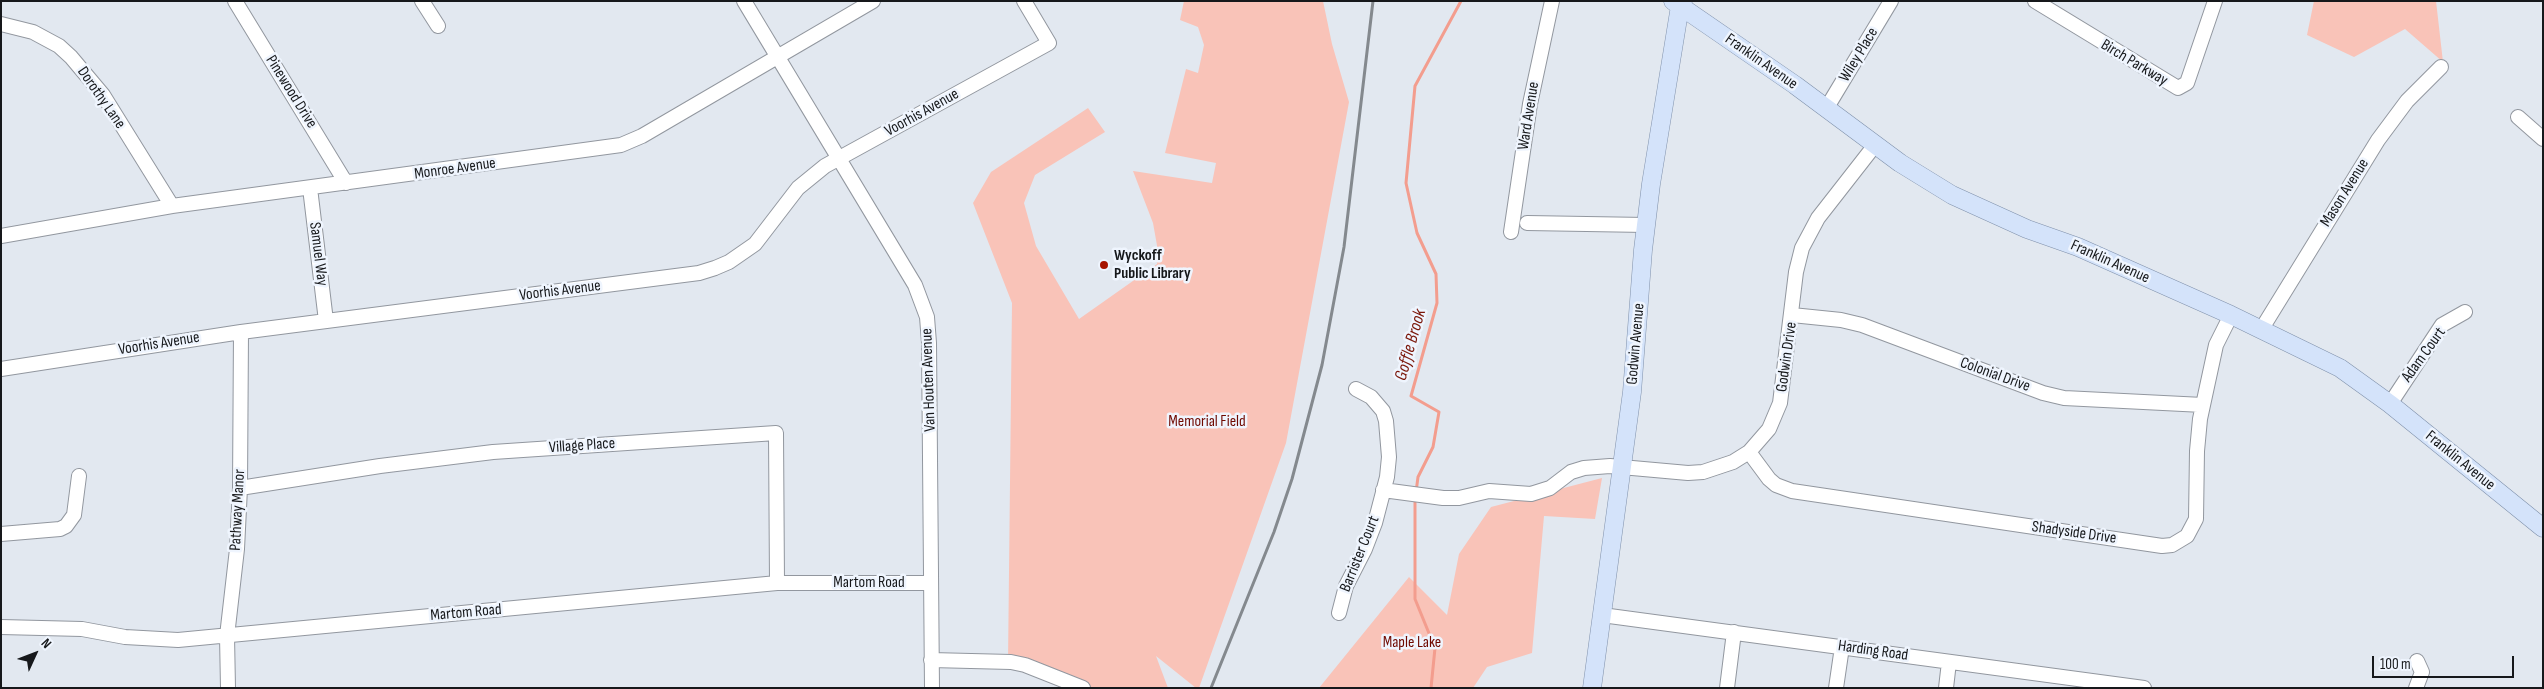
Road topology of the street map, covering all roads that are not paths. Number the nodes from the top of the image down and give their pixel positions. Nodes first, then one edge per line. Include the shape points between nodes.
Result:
1 (235, 1) edge
2 (422, 1) edge
3 (744, 1) edge
4 (873, 1) edge
5 (1024, 1) edge
6 (1552, 1) edge
7 (1891, 1) edge
8 (2035, 1) edge
9 (2215, 1) edge
10 (1679, 3) edge
11 (1, 24) edge
12 (438, 26) dead end
13 (778, 57) junction
14 (2441, 67) dead end
15 (1826, 109) junction
16 (2518, 117) dead end
17 (2543, 139) edge
18 (1875, 145) junction
19 (839, 159) junction
20 (346, 183) junction
21 (310, 188) junction
22 (172, 206) junction
23 (1527, 223) dead end
24 (1646, 225) junction
25 (1511, 232) dead end
26 (1, 236) edge
27 (2465, 312) dead end
28 (1792, 315) junction
29 (2231, 316) junction
30 (326, 321) junction
31 (2261, 330) junction
32 (241, 332) junction
33 (1, 369) edge
34 (1356, 389) dead end
35 (2390, 404) junction
36 (2203, 405) junction
37 (1748, 452) junction
38 (1622, 468) junction
39 (79, 476) dead end
40 (240, 488) junction
41 (1384, 490) junction
42 (2543, 528) edge
43 (1, 534) edge
44 (777, 583) junction
45 (931, 583) junction
46 (1339, 613) dead end
47 (1602, 615) junction
48 (1, 628) edge
49 (1734, 632) junction
50 (227, 636) junction
51 (1842, 647) junction
52 (932, 660) junction
53 (2417, 661) dead end
54 (1950, 662) junction
55 (2052, 682) edge
56 (228, 688) edge
57 (932, 688) edge
58 (1083, 688) edge
59 (1592, 688) edge
60 (1727, 688) edge
61 (1836, 688) edge
62 (1946, 688) edge
63 (2144, 688) edge
64 (2416, 688) edge

1 - 20 street, Pinewood Drive
2 - 12 street
3 - 13 street, Van Houten Avenue
4 - 13 street, Monroe Avenue
5 - 19 street, Voorhis Avenue via 1049,43
6 - 25 street, Ward Avenue via 1530,104
7 - 15 street, Wiley Place
8 - 9 street, Birch Parkway via 2178,88 2187,83
10 - 15 main road, Franklin Avenue
10 - 24 main road, Godwin Avenue
11 - 22 street, Dorothy Lane via 33,32 72,57 103,95
13 - 19 street, Van Houten Avenue
13 - 20 street, Monroe Avenue via 621,145
14 - 31 street, Mason Avenue via 2407,101 2378,140
15 - 18 main road, Franklin Avenue
16 - 17 street
18 - 28 street, Godwin Drive via 1818,218 1802,248
18 - 29 main road, Franklin Avenue via 1926,180 1980,208 2078,247
19 - 30 street, Voorhis Avenue via 798,188 755,244 736,258 699,273
19 - 45 street, Van Houten Avenue via 915,285 926,317 930,342
20 - 21 street, Monroe Avenue
21 - 22 street, Monroe Avenue
21 - 30 street, Samuel Way
22 - 26 street, Monroe Avenue
23 - 24 street
24 - 38 main road, Godwin Avenue
27 - 35 street, Adam Court via 2442,326
28 - 36 street, Colonial Drive via 1862,325 2064,398
28 - 37 street, Godwin Drive via 1780,403 1769,429
29 - 31 main road, Franklin Avenue
29 - 36 street, Shadyside Drive via 2216,345
30 - 32 street, Voorhis Avenue
31 - 35 main road, Franklin Avenue via 2340,368
32 - 33 street, Voorhis Avenue
32 - 40 street, Pathway Manor
34 - 41 street, Barrister Court via 1377,404 1386,421 1389,456
35 - 42 main road, Franklin Avenue
36 - 37 street, Shadyside Drive via 2197,451 2196,520 2187,536 2172,545 1792,491 1769,479
37 - 38 street, Godwin Drive via 1733,462 1703,472
38 - 41 street, Godwin Drive via 1598,465 1584,468 1572,472 1550,488 1531,494 1489,491 1443,498
38 - 47 main road, Godwin Avenue
39 - 43 street via 74,515 66,526
40 - 44 street, Village Place via 493,452 776,433
40 - 50 street, Pathway Manor
41 - 46 street, Barrister Court via 1375,523 1346,586
44 - 45 street, Martom Road
44 - 50 street, Martom Road
45 - 52 street, Van Houten Avenue
47 - 49 street, Harding Road
47 - 59 main road, Godwin Avenue
48 - 50 street, Martom Road via 82,629 125,637 178,640
49 - 51 street, Harding Road
49 - 60 street
50 - 56 street, Pathway Manor
51 - 54 street, Harding Road
51 - 61 street
52 - 57 street, Van Houten Avenue
52 - 58 street via 1012,662
53 - 64 street via 2422,672
54 - 55 street, Harding Road
54 - 62 street
55 - 63 street, Harding Road

